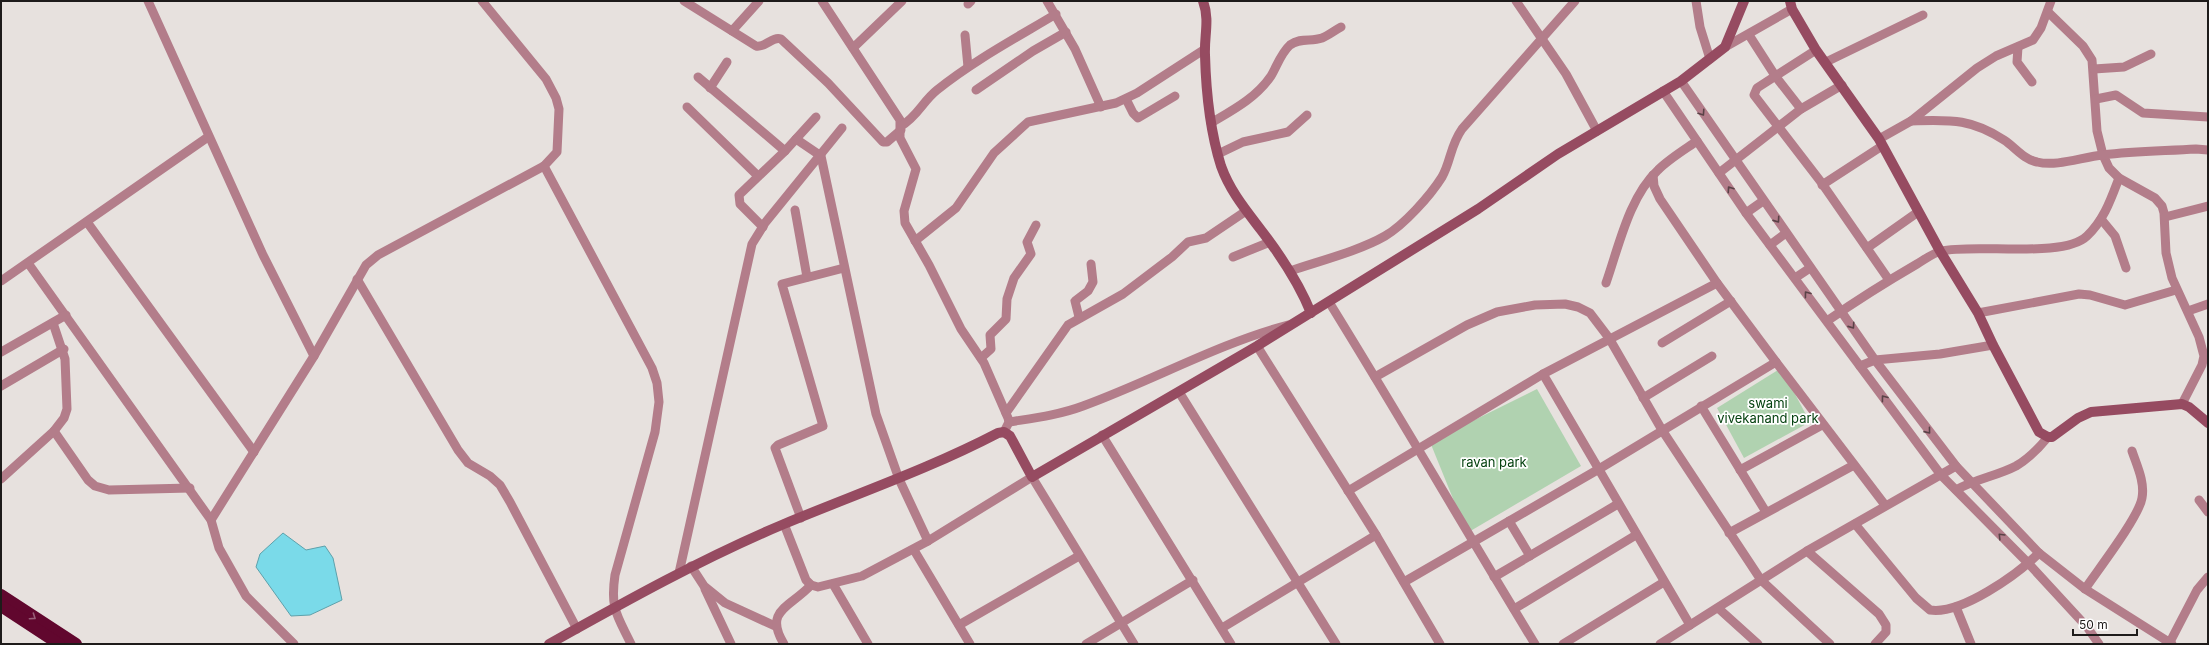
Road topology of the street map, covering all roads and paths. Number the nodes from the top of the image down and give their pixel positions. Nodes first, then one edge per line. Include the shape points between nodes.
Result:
1 (148, 1) edge
2 (482, 1) edge
3 (759, 1) edge
4 (822, 1) edge
5 (888, 1) edge
6 (902, 1) edge
7 (1047, 1) edge
8 (1203, 1) edge
9 (1516, 1) edge
10 (1575, 1) edge
11 (1696, 1) edge
12 (1744, 1) edge
13 (2051, 1) edge
14 (689, 2) edge
15 (1791, 5) edge
16 (893, 9) junction
17 (2048, 12) junction
18 (1056, 14) junction
19 (1923, 15) dead end
20 (1341, 27) dead end
21 (732, 31) junction
22 (1066, 32) junction
23 (965, 35) dead end
24 (1749, 35) junction
25 (1542, 39) junction
26 (1725, 47) junction
27 (2018, 47) junction
28 (853, 48) junction
29 (1204, 49) junction
30 (1816, 50) junction
31 (2151, 54) dead end
32 (1710, 59) junction
33 (728, 62) dead end
34 (1826, 62) junction
35 (968, 67) junction
36 (2094, 69) junction
37 (698, 77) dead end
38 (1776, 77) junction
39 (1681, 81) junction
40 (2032, 82) dead end
41 (1842, 85) junction
42 (710, 88) junction
43 (976, 90) dead end
44 (1663, 91) junction
45 (1175, 96) dead end
46 (1126, 99) junction
47 (2096, 99) junction
48 (687, 107) dead end
49 (1101, 107) junction
50 (1801, 109) junction
51 (1307, 115) dead end
52 (816, 117) dead end
53 (2208, 117) edge
54 (1912, 122) junction
55 (1211, 123) junction
56 (1779, 127) junction
57 (842, 128) dead end
58 (901, 128) junction
59 (1597, 132) junction
60 (208, 137) junction
61 (796, 138) junction
62 (1697, 141) junction
63 (1880, 142) junction
64 (2208, 150) edge
65 (785, 151) junction
66 (1218, 154) junction
67 (2103, 155) junction
68 (820, 156) junction
69 (1735, 161) junction
70 (544, 166) junction
71 (1719, 173) junction
72 (1652, 175) junction
73 (758, 176) junction
74 (2119, 178) junction
75 (1822, 185) junction
76 (1763, 200) junction
77 (2208, 206) edge
78 (795, 210) dead end
79 (1246, 211) junction
80 (1918, 212) junction
81 (1746, 213) junction
82 (2165, 217) junction
83 (2101, 219) junction
84 (87, 222) junction
85 (1036, 225) dead end
86 (763, 227) junction
87 (1786, 234) junction
88 (915, 241) junction
89 (1270, 242) junction
90 (1770, 245) junction
91 (1867, 248) junction
92 (1940, 251) junction
93 (1233, 257) dead end
94 (28, 263) junction
95 (1091, 264) dead end
96 (844, 268) junction
97 (1810, 268) junction
98 (2126, 268) dead end
99 (1290, 271) junction
100 (806, 277) junction
101 (357, 278) junction
102 (1795, 278) junction
103 (1889, 280) junction
104 (1, 281) edge
105 (1606, 283) dead end
106 (1717, 283) junction
107 (2176, 290) junction
108 (1731, 301) junction
109 (1329, 302) junction
110 (2208, 304) edge
111 (1841, 311) junction
112 (2188, 311) junction
113 (1311, 313) junction
114 (1978, 313) junction
115 (66, 315) junction
116 (1080, 317) junction
117 (1827, 321) junction
118 (53, 323) junction
119 (1293, 324) junction
120 (1609, 338) junction
121 (1662, 343) dead end
122 (1992, 345) junction
123 (1257, 346) junction
124 (64, 349) junction
125 (1, 352) edge
126 (314, 356) junction
127 (1712, 356) dead end
128 (981, 358) junction
129 (1876, 360) junction
130 (1776, 362) junction
131 (1860, 366) junction
132 (1543, 374) junction
133 (1375, 377) junction
134 (1, 386) edge
135 (1179, 392) junction
136 (1643, 398) junction
137 (2182, 404) junction
138 (1702, 406) junction
139 (1006, 413) junction
140 (2208, 423) edge
141 (1822, 425) junction
142 (1007, 427) junction
143 (1662, 430) junction
144 (54, 431) junction
145 (1102, 435) junction
146 (2048, 437) junction
147 (1419, 449) junction
148 (2132, 451) dead end
149 (254, 452) junction
150 (1854, 465) junction
151 (1956, 466) junction
152 (1599, 469) junction
153 (1740, 470) junction
154 (1940, 475) junction
155 (1032, 477) junction
156 (1, 479) edge
157 (899, 479) junction
158 (1971, 481) junction
159 (190, 488) junction
160 (1956, 490) junction
161 (1348, 491) junction
162 (2199, 500) dead end
163 (1618, 504) junction
164 (1885, 505) junction
165 (1766, 512) junction
166 (2208, 512) edge
167 (801, 518) junction
168 (211, 520) junction
169 (1509, 521) junction
170 (784, 524) junction
171 (1855, 524) junction
172 (1729, 534) junction
173 (1376, 535) junction
174 (1636, 535) junction
175 (928, 541) junction
176 (1472, 542) junction
177 (914, 550) junction
178 (1807, 550) junction
179 (2040, 553) junction
180 (1079, 556) junction
181 (1530, 556) junction
182 (2029, 564) junction
183 (691, 566) junction
184 (679, 573) junction
185 (1494, 577) junction
186 (2206, 579) edge
187 (1193, 580) junction
188 (1761, 580) junction
189 (1404, 582) junction
190 (1664, 582) junction
191 (1299, 583) junction
192 (833, 584) junction
193 (811, 585) junction
194 (704, 586) junction
195 (2085, 589) junction
196 (1, 595) edge
197 (1, 606) edge
198 (1956, 607) junction
199 (1718, 608) junction
200 (614, 609) junction
201 (1514, 609) junction
202 (1121, 623) junction
203 (959, 625) junction
204 (1690, 625) junction
205 (775, 626) junction
206 (1222, 628) junction
207 (577, 629) junction
208 (2171, 643) edge
209 (59, 644) edge
210 (76, 644) edge
211 (294, 644) edge
212 (549, 644) edge
213 (631, 644) edge
214 (731, 644) edge
215 (784, 644) edge
216 (868, 644) edge
217 (970, 644) edge
218 (1086, 644) edge
219 (1134, 644) edge
220 (1231, 644) edge
221 (1336, 644) edge
222 (1440, 644) edge
223 (1535, 644) edge
224 (1563, 644) edge
225 (1660, 644) edge
226 (1758, 644) edge
227 (1830, 644) edge
228 (1875, 644) edge
229 (1971, 644) edge
230 (2099, 644) edge

1 - 60 street
2 - 70 street via 546,79 556,98 559,109 557,152
3 - 21 street
4 - 28 street
5 - 16 street
6 - 16 street
7 - 18 street
8 - 29 street via 1207,21
9 - 25 street
10 - 25 street
11 - 32 street via 1700,27
12 - 26 street
13 - 17 street
14 - 21 street
15 - 24 street
15 - 30 street
16 - 28 street
17 - 27 street via 2038,35
17 - 36 street via 2083,46 2092,60
18 - 22 street
18 - 35 street
19 - 34 street
20 - 55 street via 1323,38 1300,40 1292,44 1253,96
21 - 58 street via 760,46 781,39 828,83 884,142
22 - 43 street
22 - 49 street
23 - 35 street
24 - 26 street
24 - 38 street
25 - 59 street via 1570,81
25 - 99 street via 1462,129 1450,149 1442,177 1395,230 1373,242
26 - 32 street
27 - 40 street via 2017,62
27 - 54 street via 1996,56 1977,68
28 - 58 street via 898,116
29 - 46 street
29 - 55 street
30 - 34 street
30 - 38 street
31 - 36 street via 2124,68
32 - 39 street
33 - 42 street
34 - 41 street
35 - 58 street via 936,90 913,118
36 - 47 street
37 - 42 street
38 - 50 street
38 - 56 street via 1757,88 1754,96
39 - 44 street
39 -> 69 street
41 - 50 street
41 - 63 street
42 - 65 street
44 - 59 street
44 - 62 street
45 - 46 street via 1138,118 1135,117
46 - 49 street
47 - 53 street via 2116,94 2143,113
47 - 67 street via 2097,131
48 - 73 street
49 - 88 street via 1040,118 1022,126 994,153 956,208
50 - 56 street
51 - 66 street via 1288,132 1243,142
52 - 61 street
54 - 63 street
54 - 67 street via 1956,120 1974,124 1996,135 2036,162 2053,163
55 - 66 street
56 - 69 street
56 - 75 street
57 - 68 street
58 - 88 street via 900,138 916,168 904,216
59 - 109 street via 1558,154 1478,209
60 - 84 street
60 - 126 street
61 - 65 street
61 - 68 street
62 - 71 street
62 - 72 street
63 - 75 street
63 - 80 street
64 - 67 street
65 - 73 street
66 - 79 street via 1230,188
67 - 74 street via 2109,168
68 - 86 street
68 - 96 street via 833,207
69 - 71 street
69 - 76 street
70 - 101 street via 378,254
70 - 200 street via 652,368 657,383 659,402 655,432 615,575
81 -> 71 street
72 - 105 street via 1630,211
72 - 106 street via 1660,199
73 - 86 street via 742,190 738,200
74 - 82 street via 2155,198 2162,206
74 - 83 street
75 - 91 street
76 - 81 street
76 -> 87 street
77 - 82 street
78 - 100 street
79 - 89 street
79 - 116 street via 1206,238 1188,242 1128,291
80 - 91 street
80 - 92 street
81 - 90 street
82 - 107 street via 2168,264
83 - 92 street via 2088,236 2073,244 2038,250 1991,248
83 - 98 street via 2115,236
84 - 94 street
84 - 149 street
85 - 128 street via 1027,242 1031,254 1014,278 1007,299 1006,319 990,335 991,350
86 - 184 street via 752,244
87 - 90 street
87 - 97 street
88 - 128 street via 958,323
89 - 93 street
89 - 99 street
90 - 102 street
91 - 103 street
92 - 103 street
92 - 114 street
94 - 104 street
94 - 115 street
95 - 116 street via 1093,282 1088,291 1075,301
96 - 100 street
96 - 157 street via 876,414
97 - 102 street
97 - 111 street
99 - 113 street
100 - 167 street via 785,283 782,288 823,426 778,445 775,451
101 - 126 street
101 - 207 street via 458,450 468,463 500,485
117 -> 102 street
103 - 111 street
106 - 108 street
106 - 120 street
107 - 112 street
107 - 114 street via 2125,305 2084,293
108 - 121 street
108 - 130 street
109 - 113 street
109 - 133 street
110 - 112 street
111 - 117 street
111 -> 129 street
112 - 137 street via 2204,356
113 - 119 street
114 - 122 street
115 - 118 street
115 - 159 street
116 - 139 street via 1062,331
117 - 131 street
118 - 124 street
118 - 125 street
119 - 123 street
119 - 142 street via 1250,337 1082,406
120 - 132 street
120 - 133 street via 1590,313 1578,307 1565,304 1513,308 1484,317
120 - 136 street
122 - 129 street via 1940,354
122 - 146 street via 2032,421 2039,432
123 - 135 street
123 - 161 street
124 - 134 street
124 - 144 street via 67,409
126 - 149 street
127 - 136 street
128 - 139 street
129 - 131 street
129 -> 151 street
130 - 138 street
130 - 141 street
154 -> 131 street
132 - 147 street
132 - 152 street
133 - 147 street
135 - 145 street
135 - 191 street
136 - 143 street
137 - 140 street
137 - 146 street via 2091,412 2078,418 2058,434
138 - 143 street
138 - 153 street
139 - 142 street
141 - 150 street
141 - 153 street
142 - 155 street
142 - 157 street
143 - 152 street
143 - 172 street
144 - 156 street
144 - 159 street via 88,480 95,486 109,490
145 - 155 street
145 - 187 street
146 - 158 street via 2039,448 2016,466
147 - 161 street
147 - 176 street
148 - 195 street via 2142,481 2142,500 2131,521
149 - 168 street
150 - 164 street
150 - 165 street
151 - 154 street
151 - 158 street
152 - 163 street
152 - 169 street
153 - 165 street
154 - 160 street
154 - 164 street
155 - 175 street
155 - 180 street
157 - 167 street
157 - 175 street
158 - 160 street
158 - 179 street
159 - 168 street
182 -> 160 street
161 - 173 street
162 - 166 street
163 - 174 street
163 - 181 street
164 - 171 street
165 - 172 street
167 - 170 street
168 - 211 street via 219,548 246,596
169 - 176 street
169 - 181 street
170 - 183 street
170 - 193 street via 806,580
171 - 178 street
171 - 198 street via 1924,607 1935,611
172 - 188 street
173 - 189 street
173 - 191 street
174 - 190 street
174 - 201 street
175 - 177 street
176 - 185 street
176 - 189 street
177 - 192 street via 862,576
177 - 203 street
178 - 188 street
178 - 228 street via 1879,614 1886,626 1886,632
179 - 182 street
179 - 195 street
180 - 202 street
180 - 203 street
181 - 185 street
182 - 198 street
182 - 230 street via 2087,627
183 - 184 street
183 - 194 street
184 - 200 street
185 - 201 street
186 - 208 street
187 - 202 street
187 - 206 street
188 - 199 street
188 - 227 street
189 - 222 street
190 - 204 street
190 - 224 street
191 - 206 street
191 - 221 street
192 - 193 street via 818,587
192 - 216 street
193 - 205 street via 781,611 776,618
194 - 205 street via 725,603
194 - 214 street
195 - 208 street
196 -> 210 highway
197 - 209 highway
198 - 229 street
199 - 204 street
199 - 226 street
200 - 207 street
200 - 213 street
201 - 223 street
202 - 218 street
202 - 219 street
203 - 217 street
204 - 225 street
205 - 215 street
206 - 220 street
207 - 212 street

